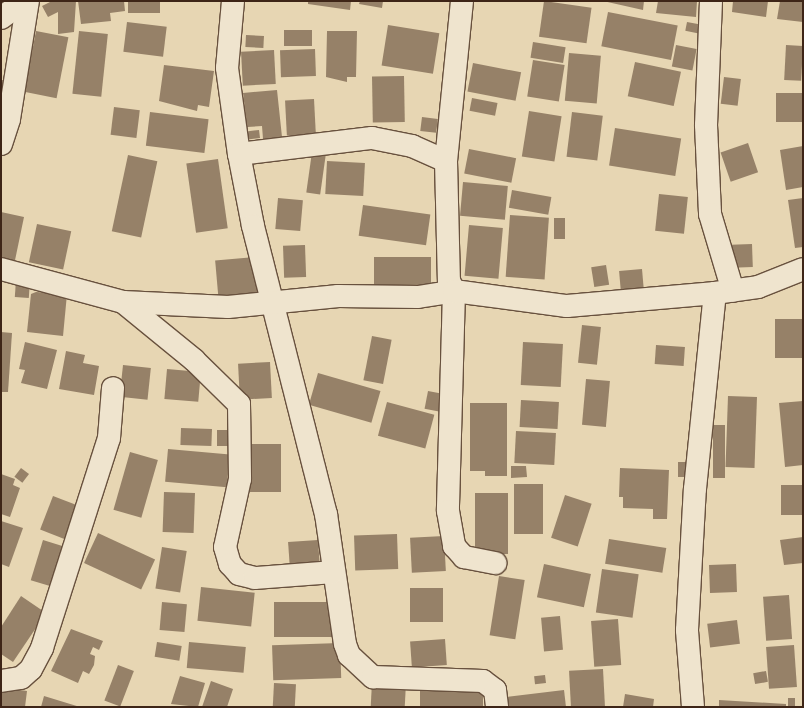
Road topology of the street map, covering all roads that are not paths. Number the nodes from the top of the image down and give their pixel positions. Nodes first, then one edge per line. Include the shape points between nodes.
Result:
1 (24, 1) edge
2 (28, 1) edge
3 (233, 1) edge
4 (462, 1) edge
5 (711, 1) edge
6 (4, 11) edge
7 (1, 144) edge
8 (239, 154) junction
9 (446, 161) junction
10 (1, 269) edge
11 (803, 269) edge
12 (454, 291) junction
13 (724, 292) junction
14 (123, 302) junction
15 (274, 302) junction
16 (113, 388) dead end
17 (495, 563) dead end
18 (333, 572) junction
19 (1, 681) edge
20 (497, 707) edge
21 (693, 707) edge

1 - 6 street
2 - 7 street via 9,119
3 - 8 street via 227,68
4 - 9 street
5 - 13 street via 706,125 710,214
8 - 9 street via 372,138 412,146
8 - 15 street
9 - 12 street via 449,282
10 - 14 street
11 - 13 street via 758,287
12 - 13 street via 567,306
12 - 15 street via 418,297 338,296
12 - 17 street via 450,530 454,546 464,557
13 - 21 street via 694,504 687,630
14 - 15 street via 228,307
14 - 18 street via 194,360 239,404 240,479 224,547 230,564 240,574 255,578
15 - 18 street via 326,514
16 - 19 street via 109,438 42,648 31,669 21,678
18 - 20 street via 345,644 349,655 367,673 387,680 483,681 494,690

